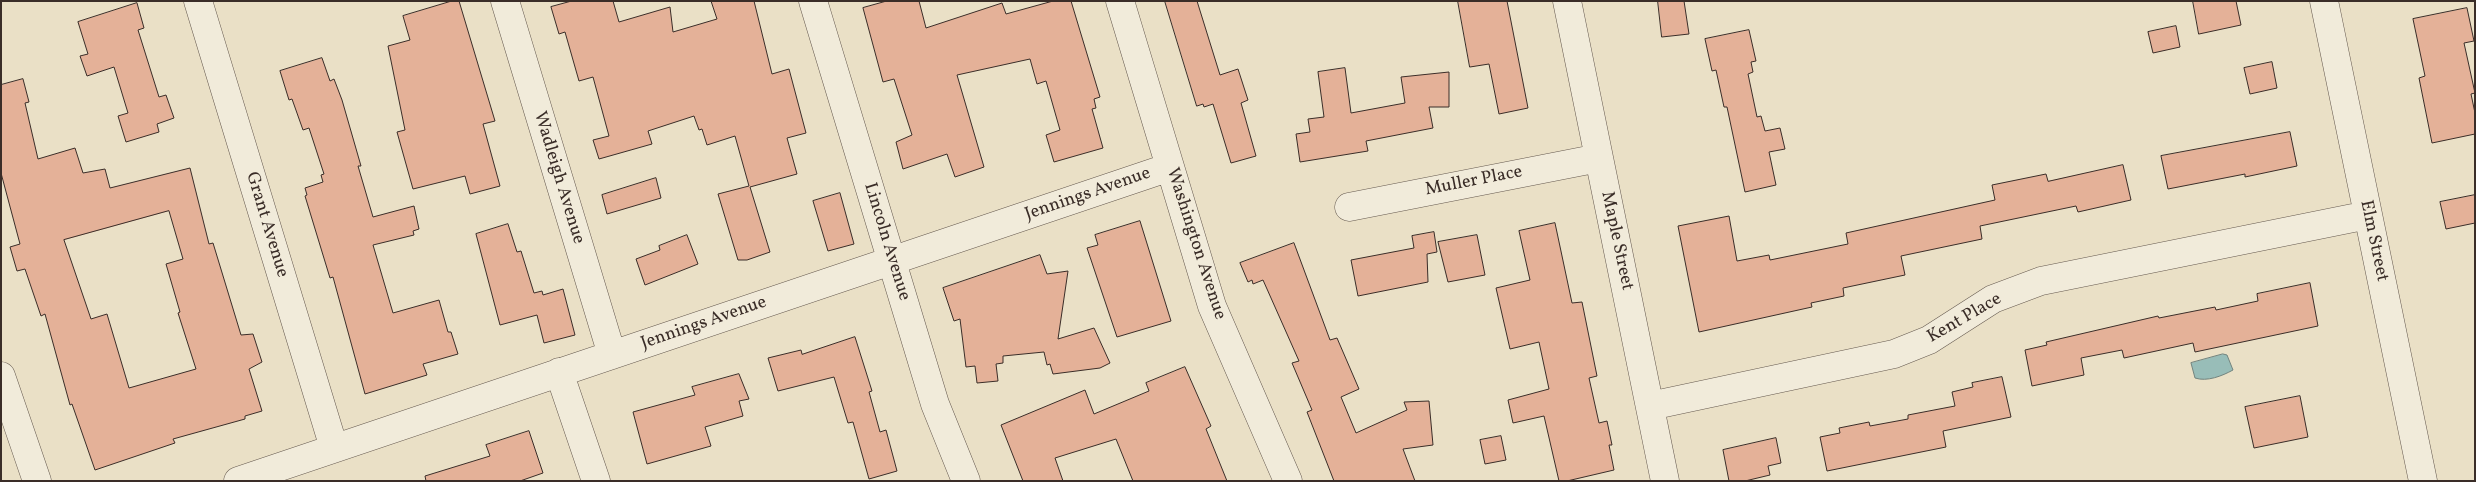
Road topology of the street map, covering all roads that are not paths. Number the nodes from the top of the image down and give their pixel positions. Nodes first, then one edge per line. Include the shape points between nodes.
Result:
1 (198, 1) edge
2 (505, 1) edge
3 (813, 1) edge
4 (1120, 1) edge
5 (1567, 1) edge
6 (2324, 1) edge
7 (1599, 158) junction
8 (1170, 167) junction
9 (1349, 207) dead end
10 (2368, 215) junction
11 (892, 261) junction
12 (612, 355) junction
13 (559, 372) junction
14 (1, 376) edge
15 (1650, 406) junction
16 (334, 448) junction
17 (37, 481) edge
18 (238, 481) edge
19 (596, 481) edge
20 (966, 481) edge
21 (1288, 481) edge
22 (1665, 481) edge
23 (2422, 481) edge

1 - 16 street, Grant Avenue
2 - 12 street, Wadleigh Avenue
3 - 11 street, Lincoln Avenue
4 - 8 street, Washington Avenue
5 - 7 street, Maple Street
6 - 10 street, Elm Street
7 - 9 street, Muller Place
7 - 15 street, Maple Street
8 - 11 street, Jennings Avenue
8 - 21 street, Washington Avenue via 1212,306
10 - 15 street, Kent Place via 2041,281 1993,299 1929,340 1894,354
10 - 23 street, Elm Street
11 - 12 street, Jennings Avenue
11 - 20 street, Lincoln Avenue via 935,404
12 - 13 street, Jennings Avenue
13 - 16 street, Jennings Avenue
13 - 19 street
14 - 17 street
15 - 22 street, Maple Street
16 - 18 street, Jennings Avenue

